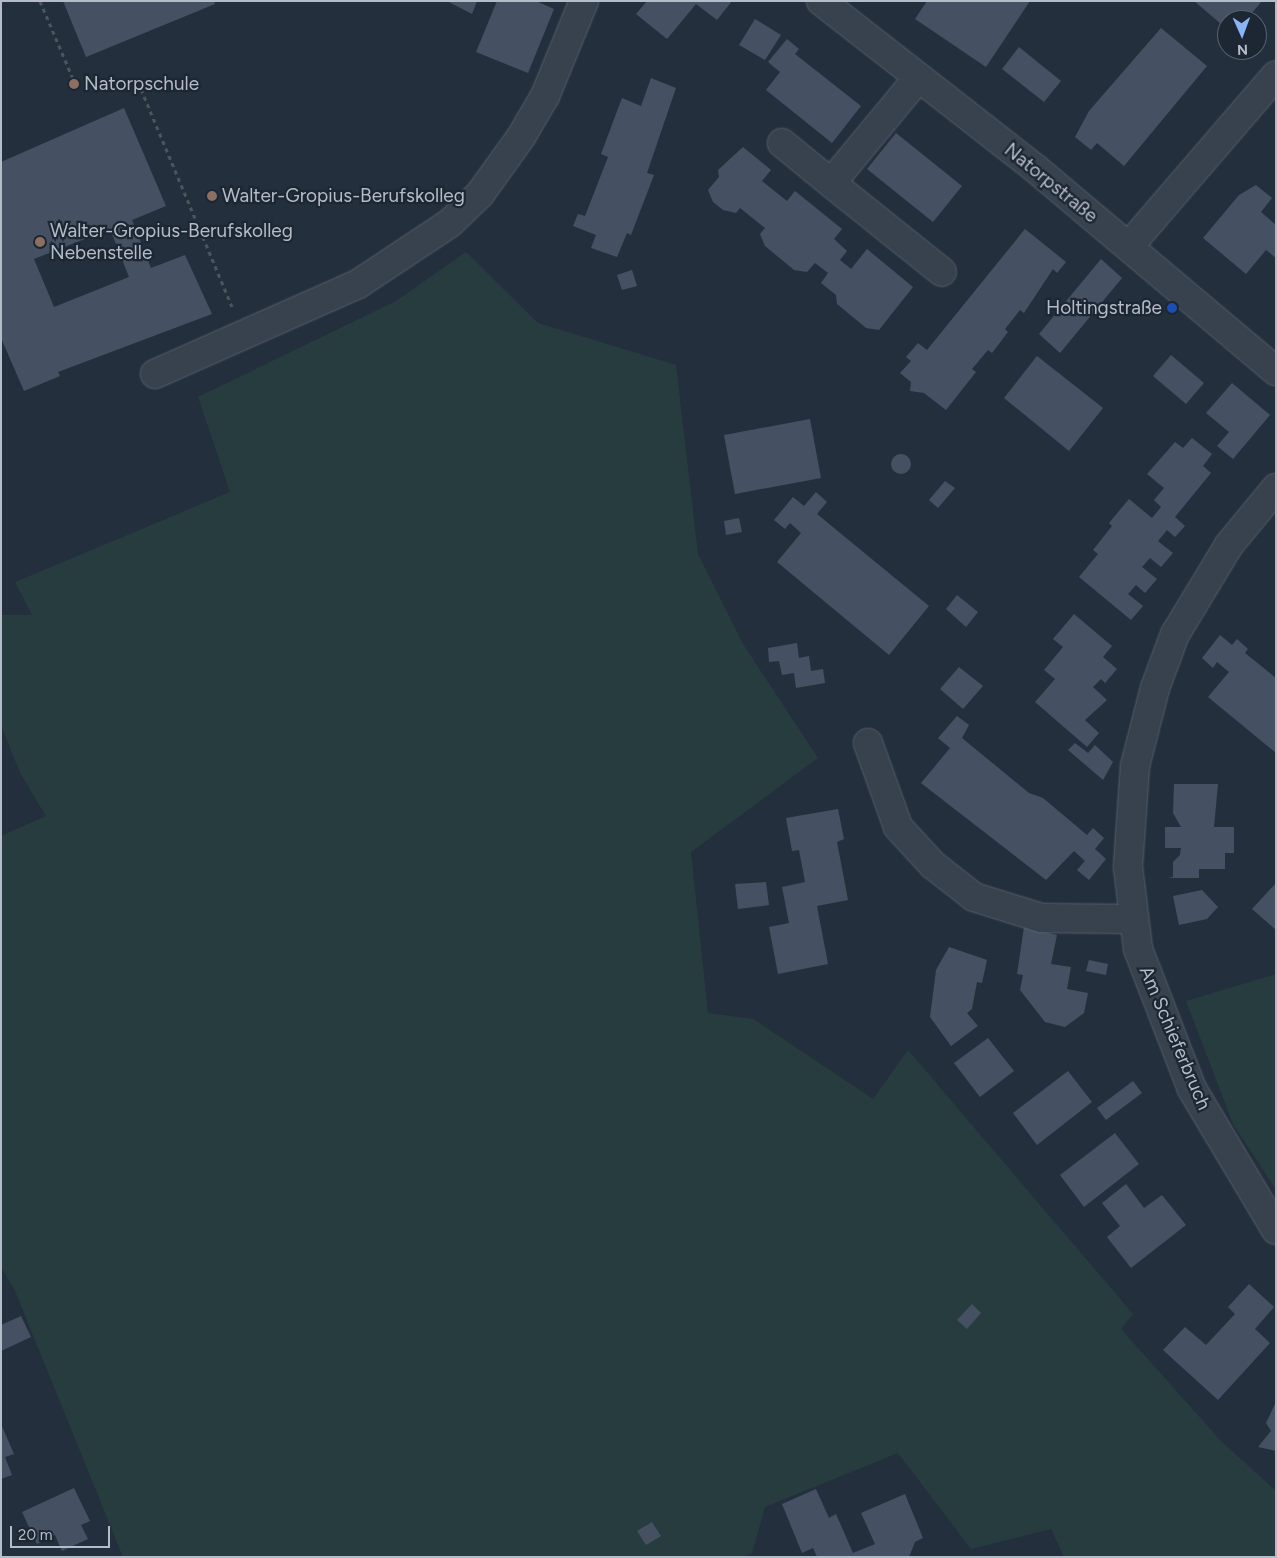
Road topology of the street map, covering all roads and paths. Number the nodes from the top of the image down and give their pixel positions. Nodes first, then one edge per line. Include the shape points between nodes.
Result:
1 (40, 1) edge
2 (584, 1) edge
3 (821, 1) edge
4 (1276, 74) edge
5 (918, 78) junction
6 (76, 86) dead end
7 (141, 89) dead end
8 (782, 143) dead end
9 (831, 183) junction
10 (1129, 246) junction
11 (942, 272) dead end
12 (243, 333) junction
13 (1276, 371) edge
14 (155, 374) dead end
15 (1276, 488) edge
16 (868, 743) dead end
17 (1131, 919) junction
18 (1276, 1230) edge

1 - 6 path
2 - 12 street via 545,96 521,137 468,205 418,248 358,284
3 - 5 street, Natorpstraße
4 - 10 street
5 - 9 street
5 - 10 street, Natorpstraße
7 - 12 path
8 - 9 street
9 - 11 street
10 - 13 street, Natorpstraße
12 - 14 street
15 - 17 street, Am Schieferbruch via 1229,545 1193,600 1155,688 1135,766 1128,867
16 - 17 street via 898,827 933,866 974,897 1041,918
17 - 18 street, Am Schieferbruch via 1192,1089

